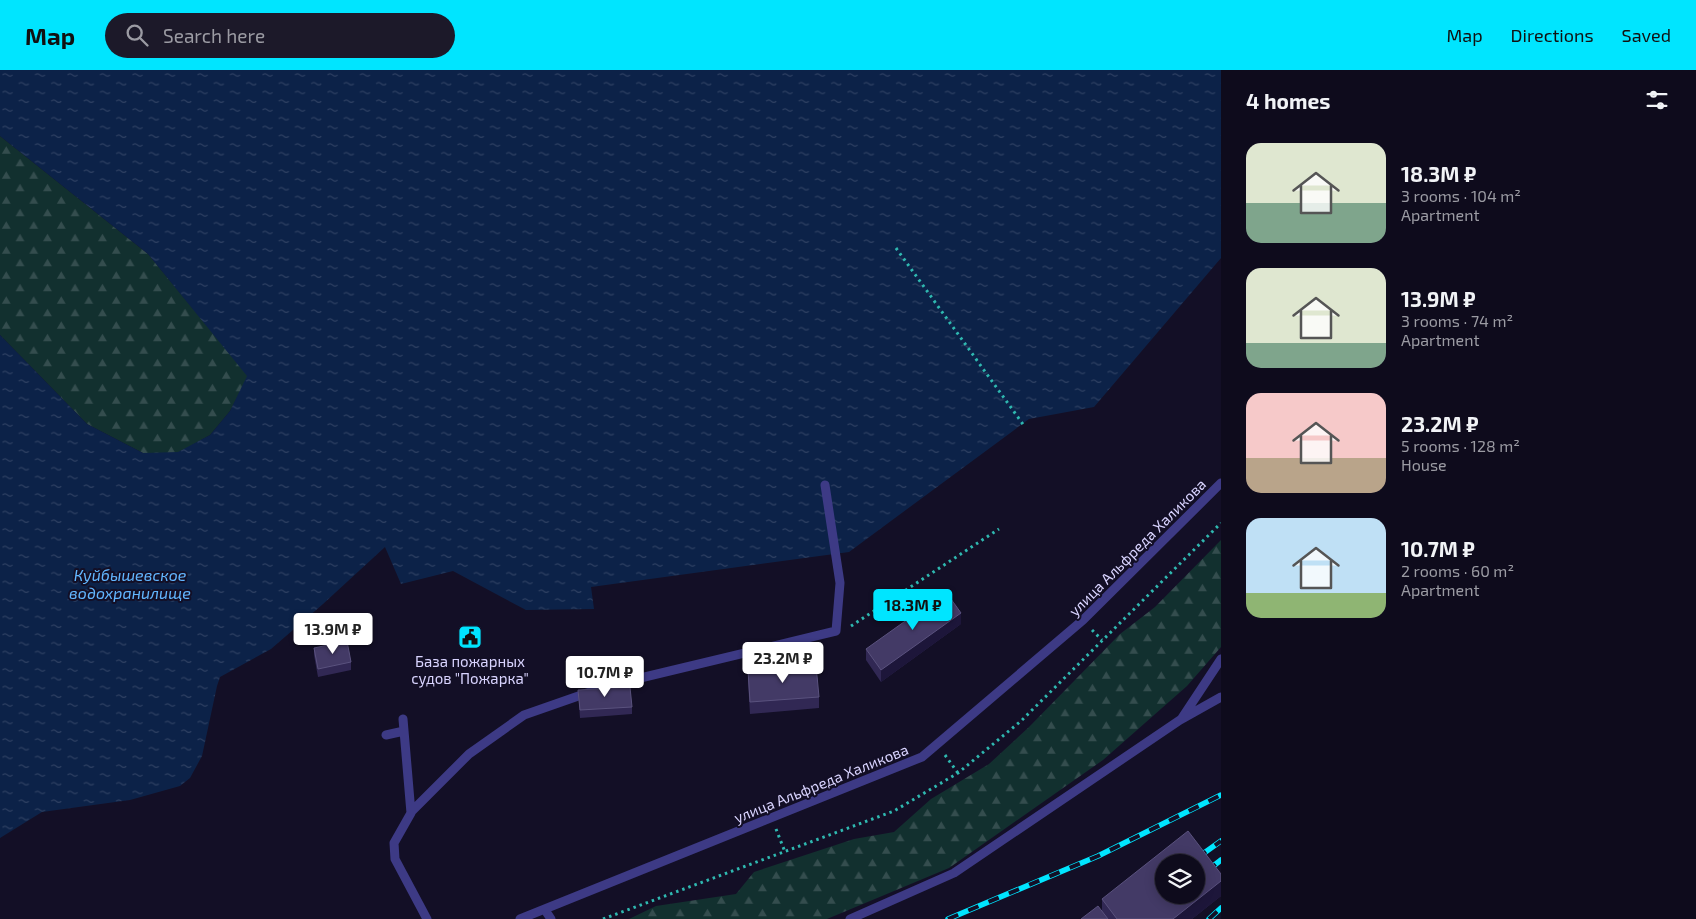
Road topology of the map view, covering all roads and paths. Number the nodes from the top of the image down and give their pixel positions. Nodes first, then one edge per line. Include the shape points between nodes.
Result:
1 (896, 248) dead end
2 (1025, 427) dead end
3 (1221, 483) edge
4 (825, 485) dead end
5 (998, 529) dead end
6 (836, 631) junction
7 (1221, 659) edge
8 (1221, 697) edge
9 (403, 719) dead end
10 (1180, 720) junction
11 (404, 731) junction
12 (386, 735) dead end
13 (936, 744) junction
14 (958, 773) dead end
15 (411, 812) junction
16 (772, 818) junction
17 (785, 852) dead end
18 (546, 910) junction
19 (427, 919) edge
20 (520, 919) edge
21 (552, 919) edge
22 (850, 919) edge

1 - 2 path
3 - 13 lane, улица Альфреда Халикова via 1083,620
4 - 6 lane via 840,583
5 - 6 path via 851,626
6 - 15 lane via 606,686 524,715 469,754
7 - 10 lane
8 - 10 lane
9 - 11 lane
10 - 22 lane via 954,873
11 - 12 lane
11 - 15 lane
13 - 14 path
13 - 16 lane, улица Альфреда Халикова via 922,757
15 - 19 lane via 394,843 395,858
16 - 17 path
16 - 18 lane, улица Альфреда Халикова
18 - 20 lane, улица Альфреда Халикова
18 - 21 lane

